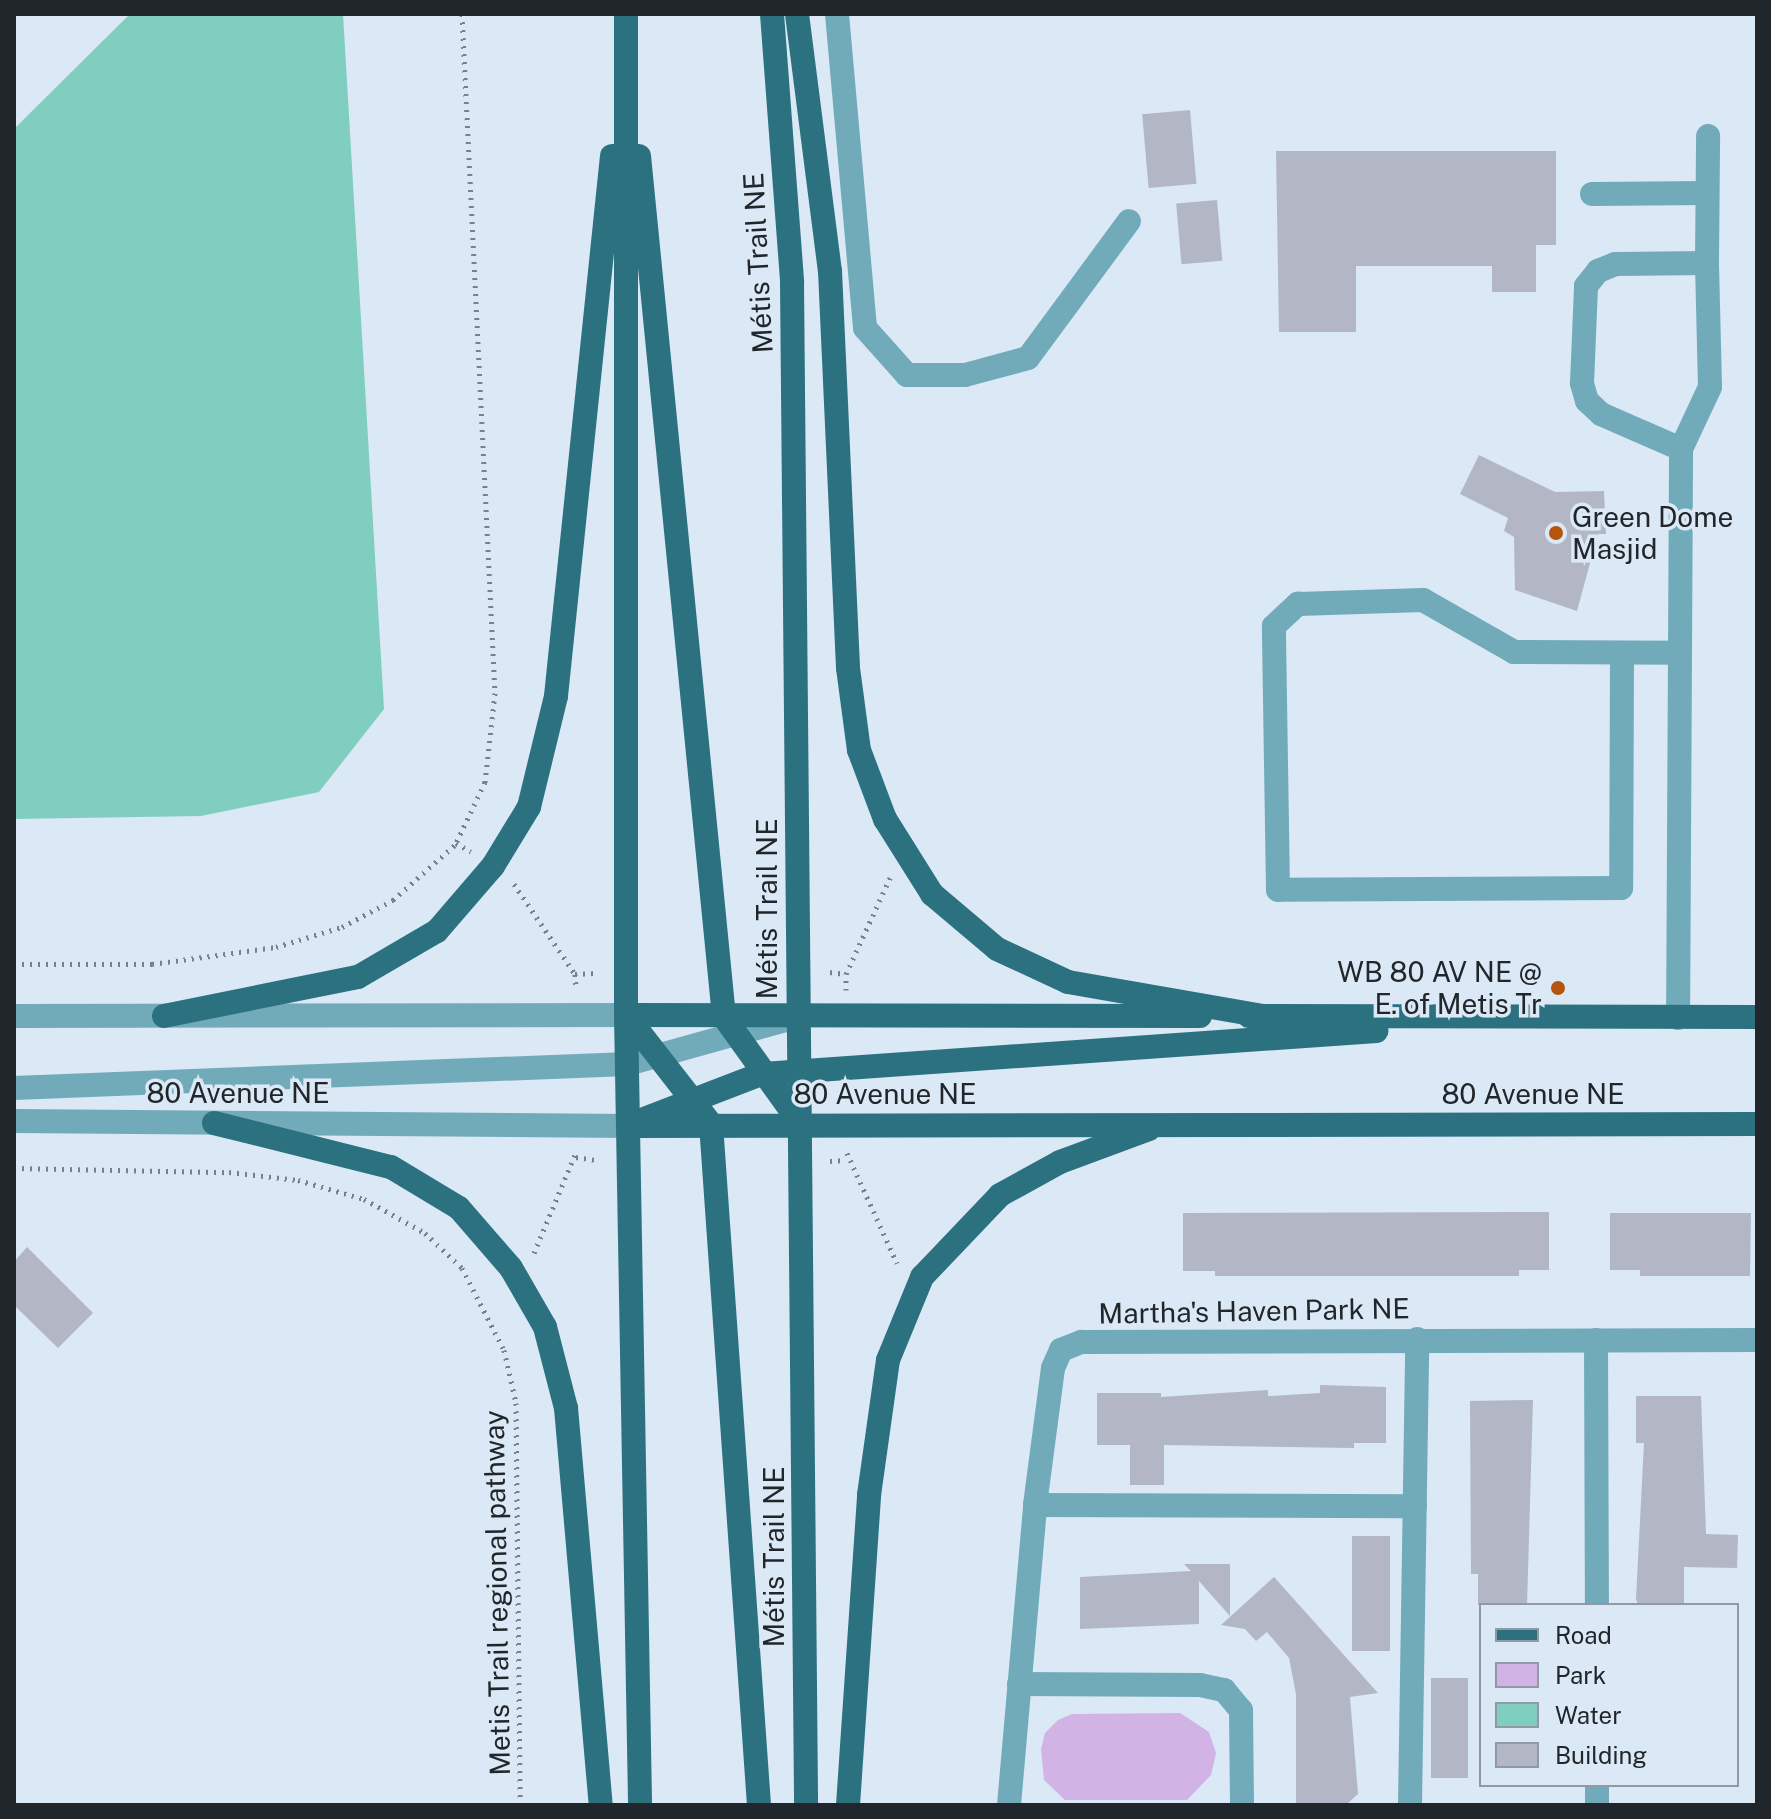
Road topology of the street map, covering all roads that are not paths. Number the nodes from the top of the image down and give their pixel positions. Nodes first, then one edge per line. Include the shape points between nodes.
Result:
1 (772, 14) edge
2 (797, 14) edge
3 (837, 14) edge
4 (626, 16) edge
5 (1708, 136) dead end
6 (1707, 193) junction
7 (1592, 194) dead end
8 (1129, 221) dead end
9 (1707, 263) junction
10 (1681, 449) junction
11 (1622, 653) junction
12 (1680, 653) junction
13 (626, 1015) junction
14 (14, 1016) edge
15 (164, 1016) junction
16 (798, 1016) junction
17 (1263, 1016) junction
18 (1578, 1017) junction
19 (1757, 1017) edge
20 (1678, 1018) junction
21 (729, 1026) junction
22 (658, 1055) junction
23 (628, 1064) junction
24 (798, 1071) junction
25 (761, 1074) junction
26 (14, 1088) edge
27 (692, 1098) junction
28 (14, 1121) edge
29 (214, 1123) junction
30 (711, 1124) junction
31 (801, 1124) junction
32 (1164, 1124) junction
33 (1757, 1124) edge
34 (629, 1126) junction
35 (1417, 1339) junction
36 (1596, 1340) junction
37 (1757, 1340) edge
38 (1035, 1505) junction
39 (1415, 1506) junction
40 (1597, 1603) edge
41 (1019, 1684) junction
42 (601, 1805) edge
43 (640, 1805) edge
44 (759, 1805) edge
45 (806, 1805) edge
46 (848, 1805) edge
47 (1009, 1805) edge
48 (1242, 1805) edge
49 (1410, 1805) edge

1 - 16 main road, Métis Trail NE via 792,282
2 - 17 main road via 830,271 848,668 859,750 885,819 932,894 997,949 1068,982
3 - 8 street via 865,328 907,375 965,375 1028,358
4 - 13 main road
4 - 15 main road via 570,584 556,696 529,807 493,866 437,931 358,977
4 - 21 main road
5 - 6 street
6 - 7 street
6 - 9 street
9 - 10 street via 1710,387
9 - 10 street via 1615,264 1598,271 1586,286 1582,383 1587,401 1601,414
10 - 12 street
11 - 11 street via 1514,652 1423,600 1298,604 1274,626 1278,890 1621,888
11 - 12 street
12 - 20 street
13 - 15 street
13 - 21 main road
13 - 22 main road
13 - 23 main road
14 - 15 street
16 - 17 main road
16 - 21 street
16 - 24 main road, Métis Trail NE
17 - 18 main road
18 - 20 main road
18 - 24 main road
19 - 20 main road
21 - 22 street
21 - 25 main road
22 - 23 street
22 - 27 main road
23 - 26 street
23 - 34 main road
24 - 25 main road
24 - 31 main road, Métis Trail NE
25 - 27 main road
25 - 31 main road
27 - 30 main road
27 - 34 main road
28 - 29 street, 80 Avenue NE
29 - 34 street, 80 Avenue NE
29 - 42 main road via 391,1167 459,1208 511,1268 545,1327 566,1408
30 - 31 main road, 80 Avenue NE
30 - 34 main road, 80 Avenue NE
30 - 44 main road
31 - 32 main road, 80 Avenue NE
31 - 45 main road, Métis Trail NE
32 - 33 main road, 80 Avenue NE
32 - 46 main road via 1060,1162 1000,1195 922,1277 888,1360 869,1495
34 - 43 main road
35 - 36 street, Martha's Haven Park NE
35 - 38 street, Martha's Haven Park NE via 1081,1342 1061,1350 1053,1368
35 - 39 street
36 - 37 street, Martha's Haven Park NE
36 - 40 street
38 - 39 street
38 - 41 street, Martha's Haven Park NE
39 - 49 street
41 - 47 street, Martha's Haven Park NE
41 - 48 street via 1200,1685 1224,1690 1241,1710

